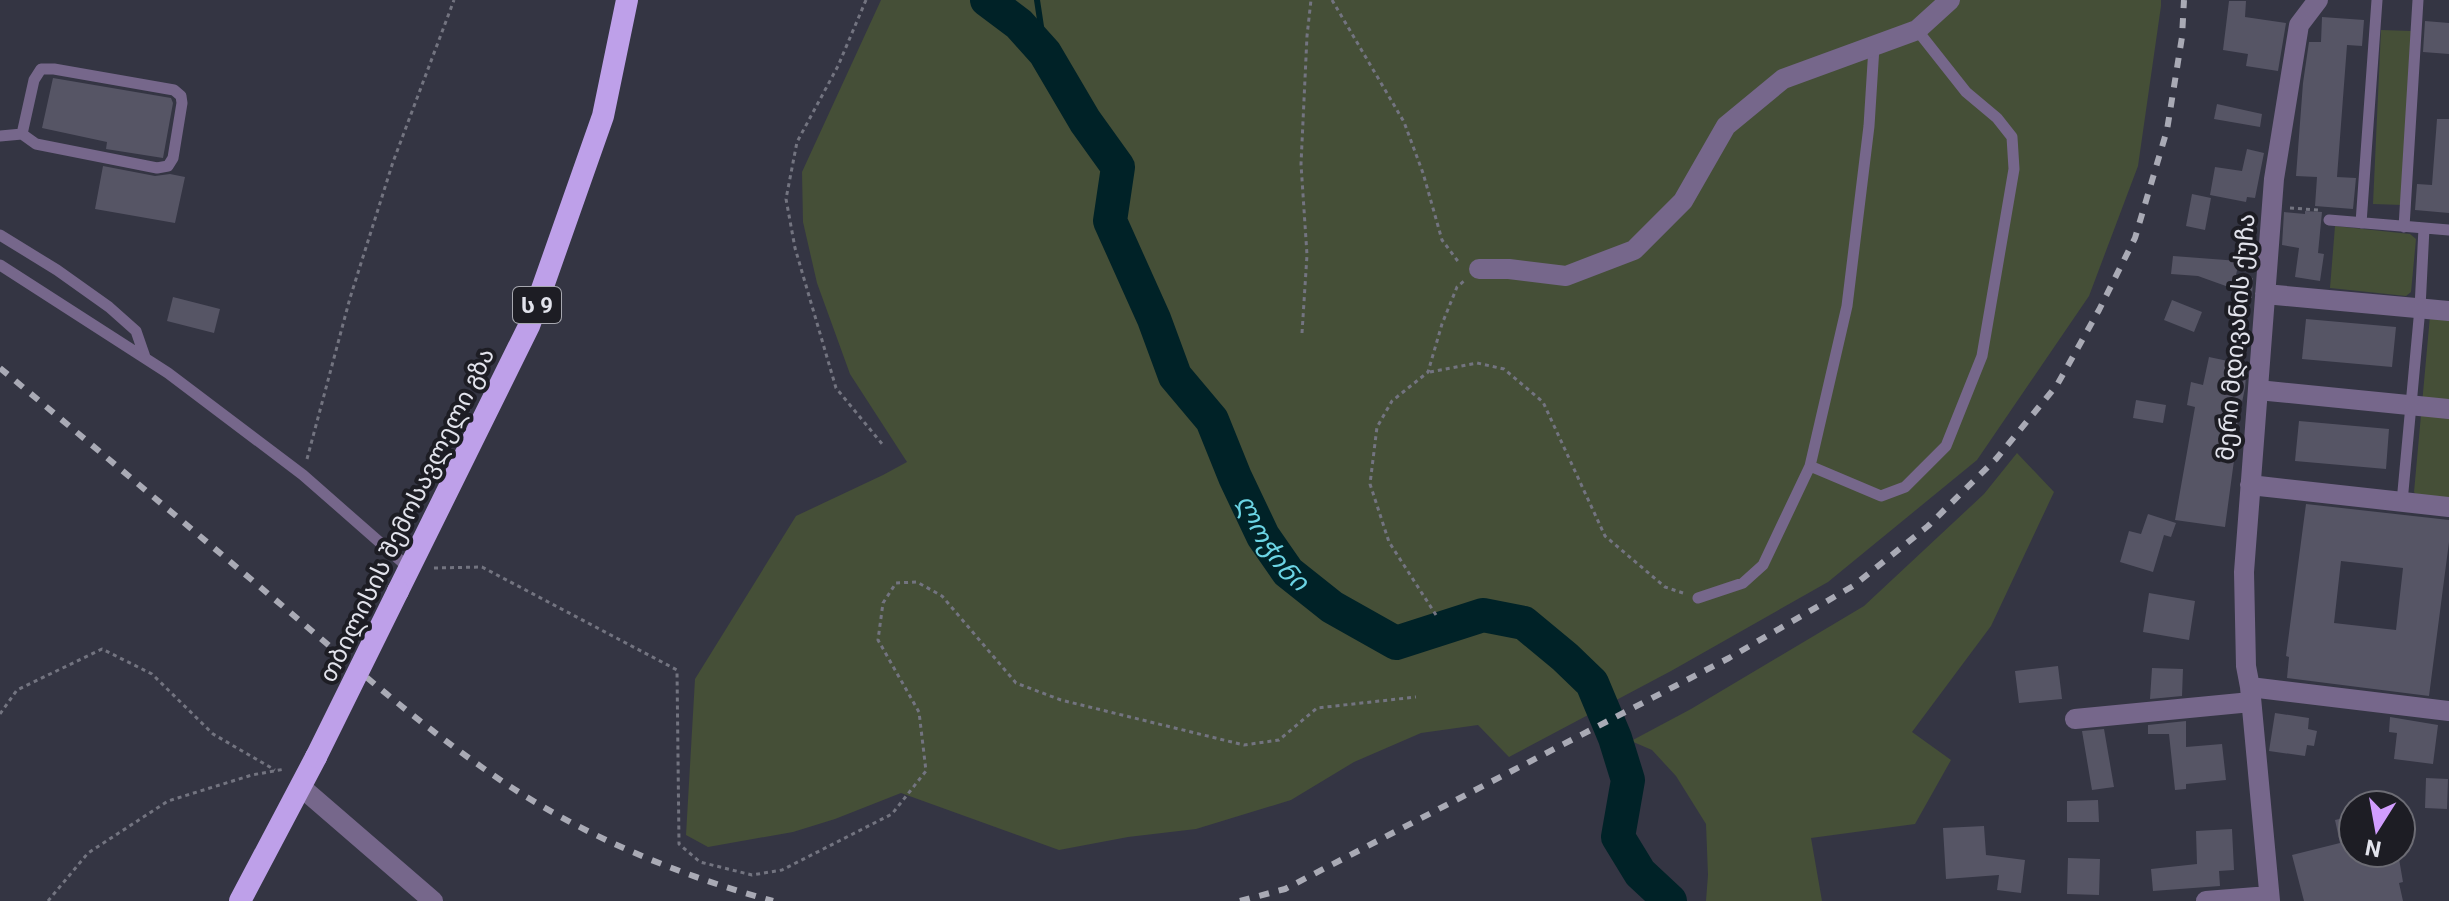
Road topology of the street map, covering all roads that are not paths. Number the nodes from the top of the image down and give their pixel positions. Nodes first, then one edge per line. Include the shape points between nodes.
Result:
1 (627, 0) edge
2 (1950, 0) edge
3 (2318, 0) edge
4 (2377, 0) edge
5 (2418, 0) edge
6 (1917, 30) junction
7 (1874, 47) junction
8 (22, 134) junction
9 (0, 136) edge
10 (2329, 220) road end
11 (2361, 223) junction
12 (2404, 227) junction
13 (2424, 228) junction
14 (2449, 230) edge
15 (0, 235) edge
16 (0, 265) edge
17 (1479, 269) road end
18 (2265, 294) junction
19 (2420, 308) junction
20 (2449, 311) edge
21 (145, 357) junction
22 (2258, 390) junction
23 (2410, 405) junction
24 (2449, 409) edge
25 (1810, 466) junction
26 (2250, 485) junction
27 (2402, 502) junction
28 (2449, 507) edge
29 (409, 568) junction
30 (1698, 598) road end
31 (2250, 695) junction
32 (2449, 711) edge
33 (2075, 719) dead end
34 (301, 787) junction
35 (2270, 898) edge
36 (240, 901) edge
37 (433, 901) edge
38 (2206, 901) edge

1 - 29 highway, თბილისის შემოსავლელი გზა / ს 9 via 603,116 529,326
2 - 6 street
3 - 18 street, მერი მდივანის ქუჩა via 2299,25 2274,179
4 - 11 lane
5 - 12 lane
6 - 7 street
6 - 25 lane via 1966,92 2012,137 2014,169 1982,356 1946,446 1905,487 1881,496
7 - 17 street via 1783,79 1726,126 1683,201 1634,250 1566,276
7 - 25 lane via 1847,306
8 - 8 lane via 36,144 168,166 181,96 174,90 41,69
8 - 9 lane
10 - 11 lane
11 - 12 lane
12 - 13 lane
13 - 14 lane
13 - 19 lane
15 - 21 lane via 109,307 136,331
16 - 21 lane
18 - 19 street
18 - 22 street, მერი მდივანის ქუჩა
19 - 20 street
19 - 23 lane
21 - 29 lane via 303,475
22 - 23 street
22 - 26 street, მერი მდივანის ქუჩა
23 - 24 street
23 - 27 lane
25 - 30 lane via 1763,565 1743,583
26 - 27 street
26 - 31 street, მერი მდივანის ქუჩა via 2244,572
27 - 28 street
29 - 34 highway, თბილისის შემოსავლელი გზა / ს 9, bridge
31 - 32 street
31 - 33 street
31 - 35 street, მერი მდივანის ქუჩა
34 - 36 highway, თბილისის შემოსავლელი გზა / ს 9
34 - 37 street
35 - 38 street

